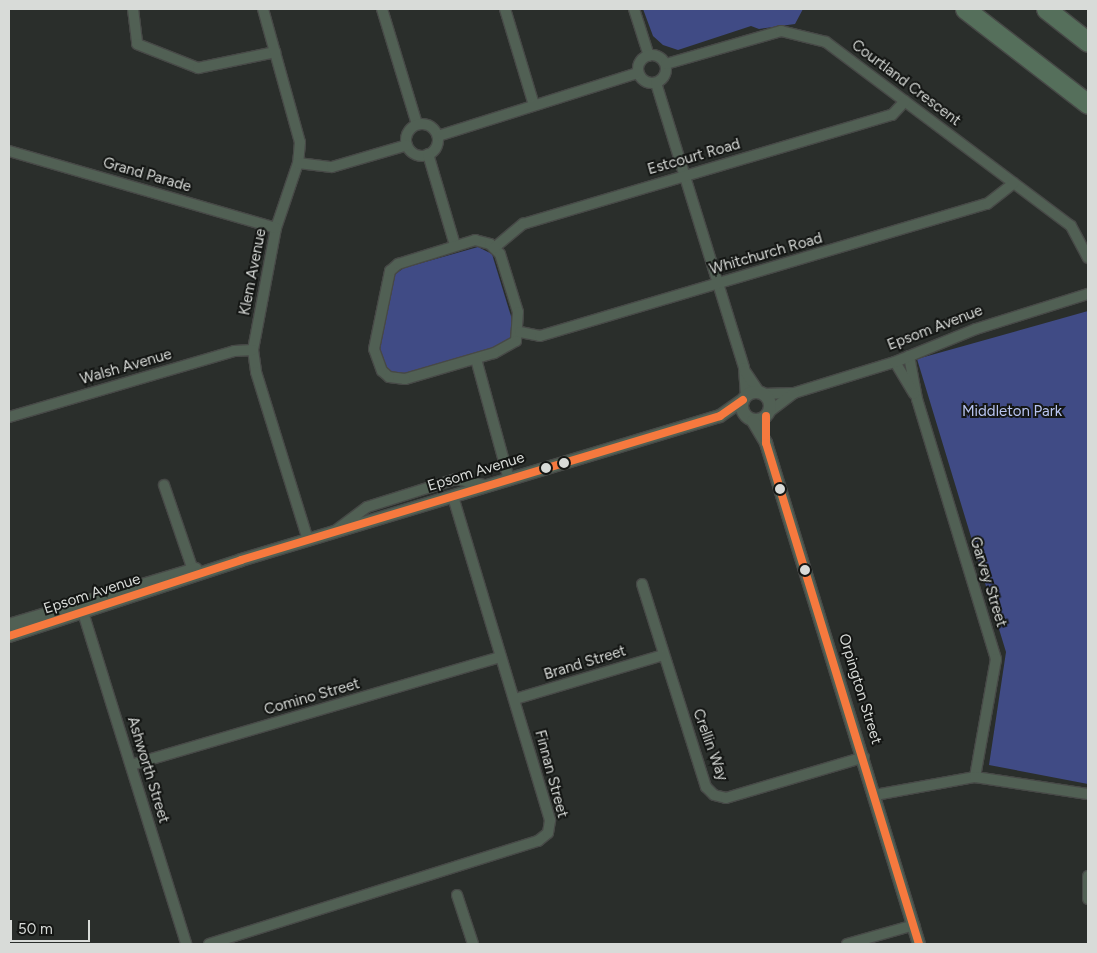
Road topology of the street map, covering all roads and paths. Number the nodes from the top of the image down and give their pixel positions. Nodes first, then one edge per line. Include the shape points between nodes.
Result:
1 (133, 9) edge
2 (263, 9) edge
3 (382, 9) edge
4 (505, 9) edge
5 (634, 9) edge
6 (965, 9) edge
7 (1046, 9) edge
8 (1088, 42) edge
9 (275, 52) junction
10 (648, 56) junction
11 (666, 64) junction
12 (638, 73) junction
13 (656, 83) junction
14 (905, 101) junction
15 (1088, 104) edge
16 (534, 105) junction
17 (417, 124) junction
18 (438, 136) junction
19 (407, 145) junction
20 (9, 151) edge
21 (428, 154) junction
22 (298, 163) junction
23 (687, 174) junction
24 (1014, 183) junction
25 (276, 228) junction
26 (455, 245) junction
27 (494, 248) junction
28 (1088, 258) edge
29 (718, 283) junction
30 (1088, 294) edge
31 (520, 332) junction
32 (253, 350) junction
33 (909, 356) junction
34 (476, 359) junction
35 (895, 362) junction
36 (744, 368) junction
37 (761, 393) junction
38 (794, 393) junction
39 (744, 398) junction
40 (917, 399) junction
41 (768, 414) junction
42 (720, 416) junction
43 (9, 417) edge
44 (749, 419) junction
45 (766, 443) junction
46 (509, 480) junction
47 (164, 485) dead end
48 (488, 486) junction
49 (453, 496) junction
50 (332, 533) junction
51 (308, 540) junction
52 (194, 573) junction
53 (642, 584) dead end
54 (82, 610) junction
55 (9, 632) edge
56 (664, 655) junction
57 (501, 658) junction
58 (515, 699) junction
59 (864, 757) junction
60 (131, 765) junction
61 (975, 777) junction
62 (1088, 794) edge
63 (875, 795) junction
64 (1088, 876) edge
65 (457, 895) dead end
66 (1088, 899) edge
67 (914, 925) junction
68 (186, 944) edge
69 (209, 944) edge
70 (473, 944) edge
71 (847, 944) edge
72 (920, 944) edge

1 - 9 street via 136,44 198,68
2 - 9 street, Klem Avenue
3 - 17 street
4 - 16 street
5 - 10 street
6 - 15 highway
7 - 8 highway
9 - 22 street, Klem Avenue via 300,142
10 - 11 street via 658,56
10 - 12 street via 640,63
11 - 13 street via 666,74
11 - 14 street, Courtland Crescent via 781,31 826,42
12 - 13 street via 647,83
12 - 16 street
13 - 23 street
14 - 23 street, Estcourt Road via 892,115
14 - 24 street, Courtland Crescent
16 - 18 street
17 - 18 street via 427,124
17 - 19 street via 409,130
18 - 21 street via 437,145
19 - 21 street via 420,155
19 - 22 street via 332,167
20 - 25 street, Grand Parade
21 - 26 street
22 - 25 street, Klem Avenue
23 - 27 street, Estcourt Road via 523,224
23 - 29 street
24 - 28 street, Courtland Crescent via 1071,226
24 - 29 street, Whitchurch Road via 987,204
25 - 32 street, Klem Avenue
26 - 27 street via 481,240
26 - 34 street via 398,264 390,271 385,282 375,355 382,371 395,379
27 - 31 street via 510,287
29 - 31 street, Whitchurch Road via 540,336
29 - 36 street
30 - 33 street, Epsom Avenue via 976,329
31 - 34 street via 510,347
32 - 43 street, Walsh Avenue via 234,351
32 - 51 street, Klem Avenue via 256,372
33 - 35 street, Epsom Avenue
33 - 40 street, Garvey Street
34 - 46 street
35 - 38 street, Epsom Avenue
35 - 40 street, Garvey Street
36 - 37 street
36 - 39 street
37 - 38 street, Epsom Avenue
37 - 39 street, Epsom Avenue
37 - 41 street, Orpington Street via 769,402
38 - 41 street, Epsom Avenue
39 - 42 street, Epsom Avenue
39 - 44 street
40 - 61 street, Garvey Street via 996,659
41 - 44 street
41 - 45 street, Orpington Street
42 - 44 street, Epsom Avenue
42 - 46 street, Epsom Avenue
44 - 45 street, Orpington Street
45 - 59 street, Orpington Street
46 - 48 street, Epsom Avenue
47 - 52 street
48 - 49 street, Epsom Avenue
48 - 50 street via 456,480 367,507
49 - 50 street, Epsom Avenue
49 - 57 street, Finnan Street
50 - 51 street, Epsom Avenue
51 - 52 street, Epsom Avenue
52 - 54 street, Epsom Avenue
53 - 56 street, Crellin Way
54 - 55 street, Epsom Avenue
54 - 60 street, Ashworth Street
56 - 58 street, Brand Street
56 - 59 street, Crellin Way via 706,787 714,795 726,798
57 - 58 street, Finnan Street
57 - 60 street, Comino Street
58 - 69 street, Finnan Street via 550,820 544,837
59 - 63 street, Orpington Street
60 - 68 street, Ashworth Street
61 - 62 street
61 - 63 street
63 - 67 street, Orpington Street
64 - 66 street
65 - 70 street
67 - 71 street
67 - 72 street, Orpington Street

